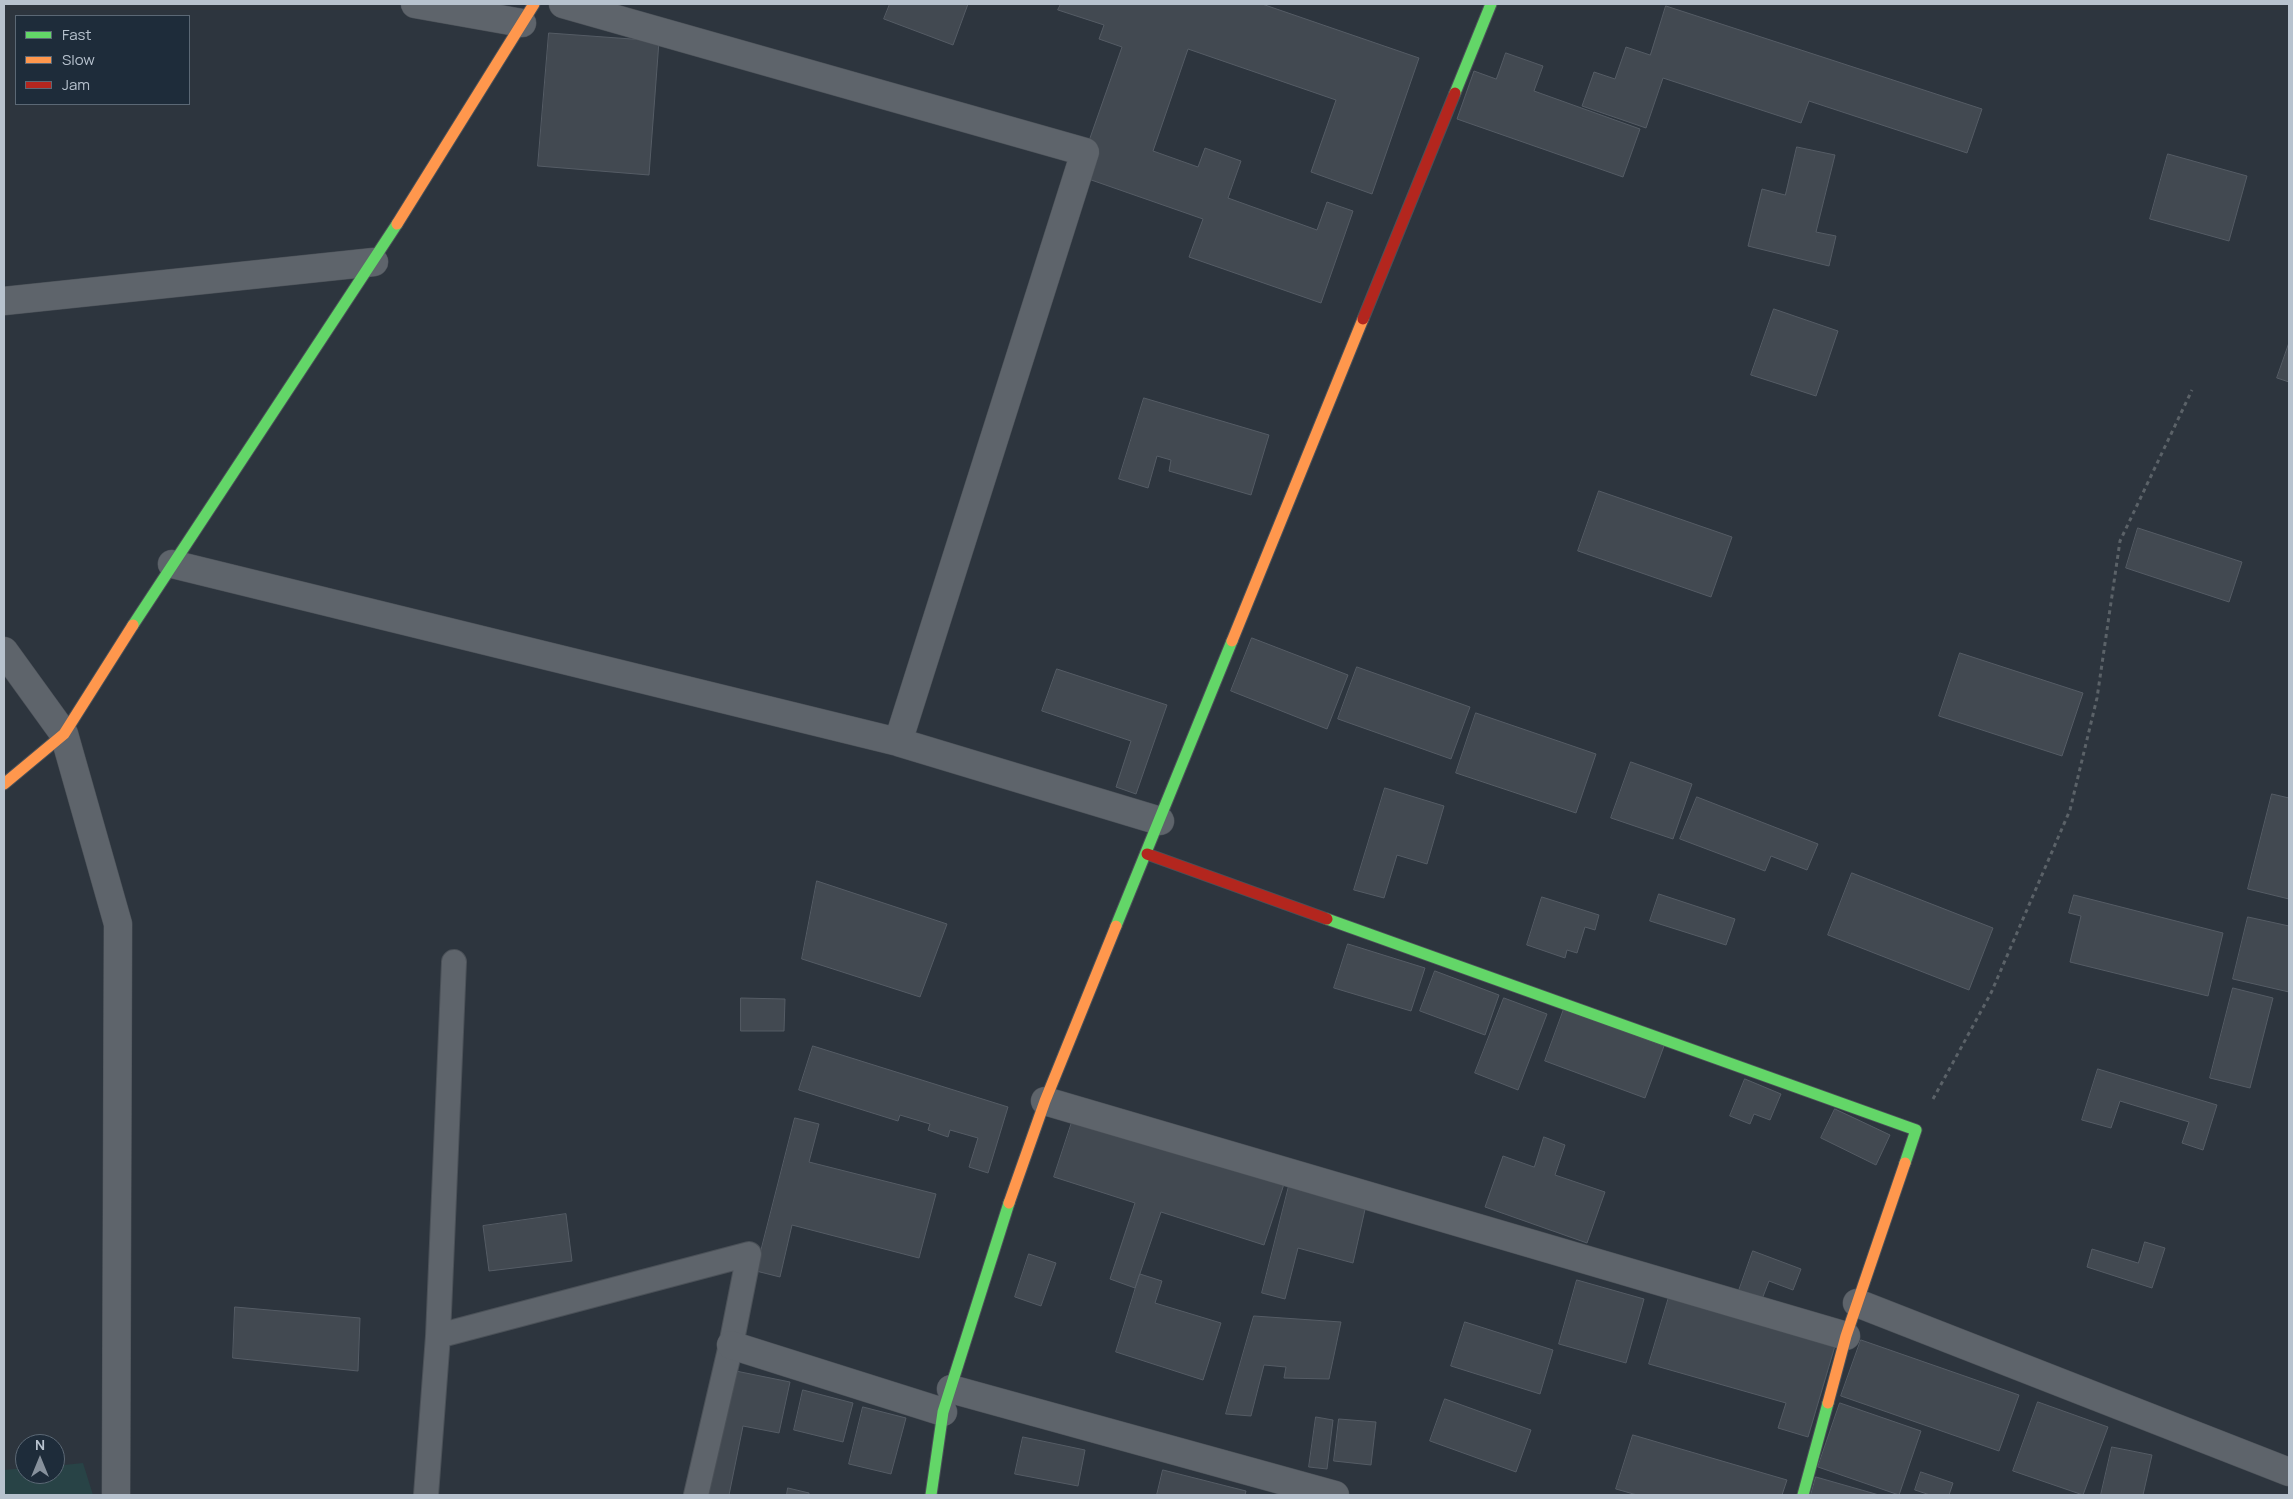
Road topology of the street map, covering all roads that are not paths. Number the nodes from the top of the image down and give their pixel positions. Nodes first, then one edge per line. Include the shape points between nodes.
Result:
1 (415, 4) edge
2 (563, 4) edge
3 (1491, 4) edge
4 (528, 14) edge
5 (374, 262) junction
6 (4, 301) edge
7 (172, 564) junction
8 (4, 651) edge
9 (64, 734) junction
10 (898, 742) junction
11 (4, 784) edge
12 (1160, 821) junction
13 (1147, 854) junction
14 (454, 962) dead end
15 (1045, 1101) junction
16 (1857, 1303) junction
17 (438, 1336) junction
18 (1846, 1336) junction
19 (731, 1345) junction
20 (947, 1400) junction
21 (2289, 1472) edge
22 (116, 1495) edge
23 (426, 1495) edge
24 (696, 1495) edge
25 (930, 1495) edge
26 (1334, 1495) edge
27 (1803, 1495) edge

1 - 4 street
2 - 10 street via 1085,152
3 - 12 street
4 - 5 street
5 - 6 street
5 - 7 street
7 - 9 street
7 - 10 street
8 - 9 street
9 - 11 street
9 - 22 street via 118,924
10 - 12 street
12 - 13 street
13 - 15 street
13 - 16 street via 1916,1130
14 - 17 lane
15 - 18 street
15 - 20 street via 1022,1163
16 - 18 street
16 - 21 street
17 - 19 lane via 749,1254
17 - 23 lane
18 - 27 street
19 - 20 street
19 - 24 lane
20 - 25 street
20 - 26 street

